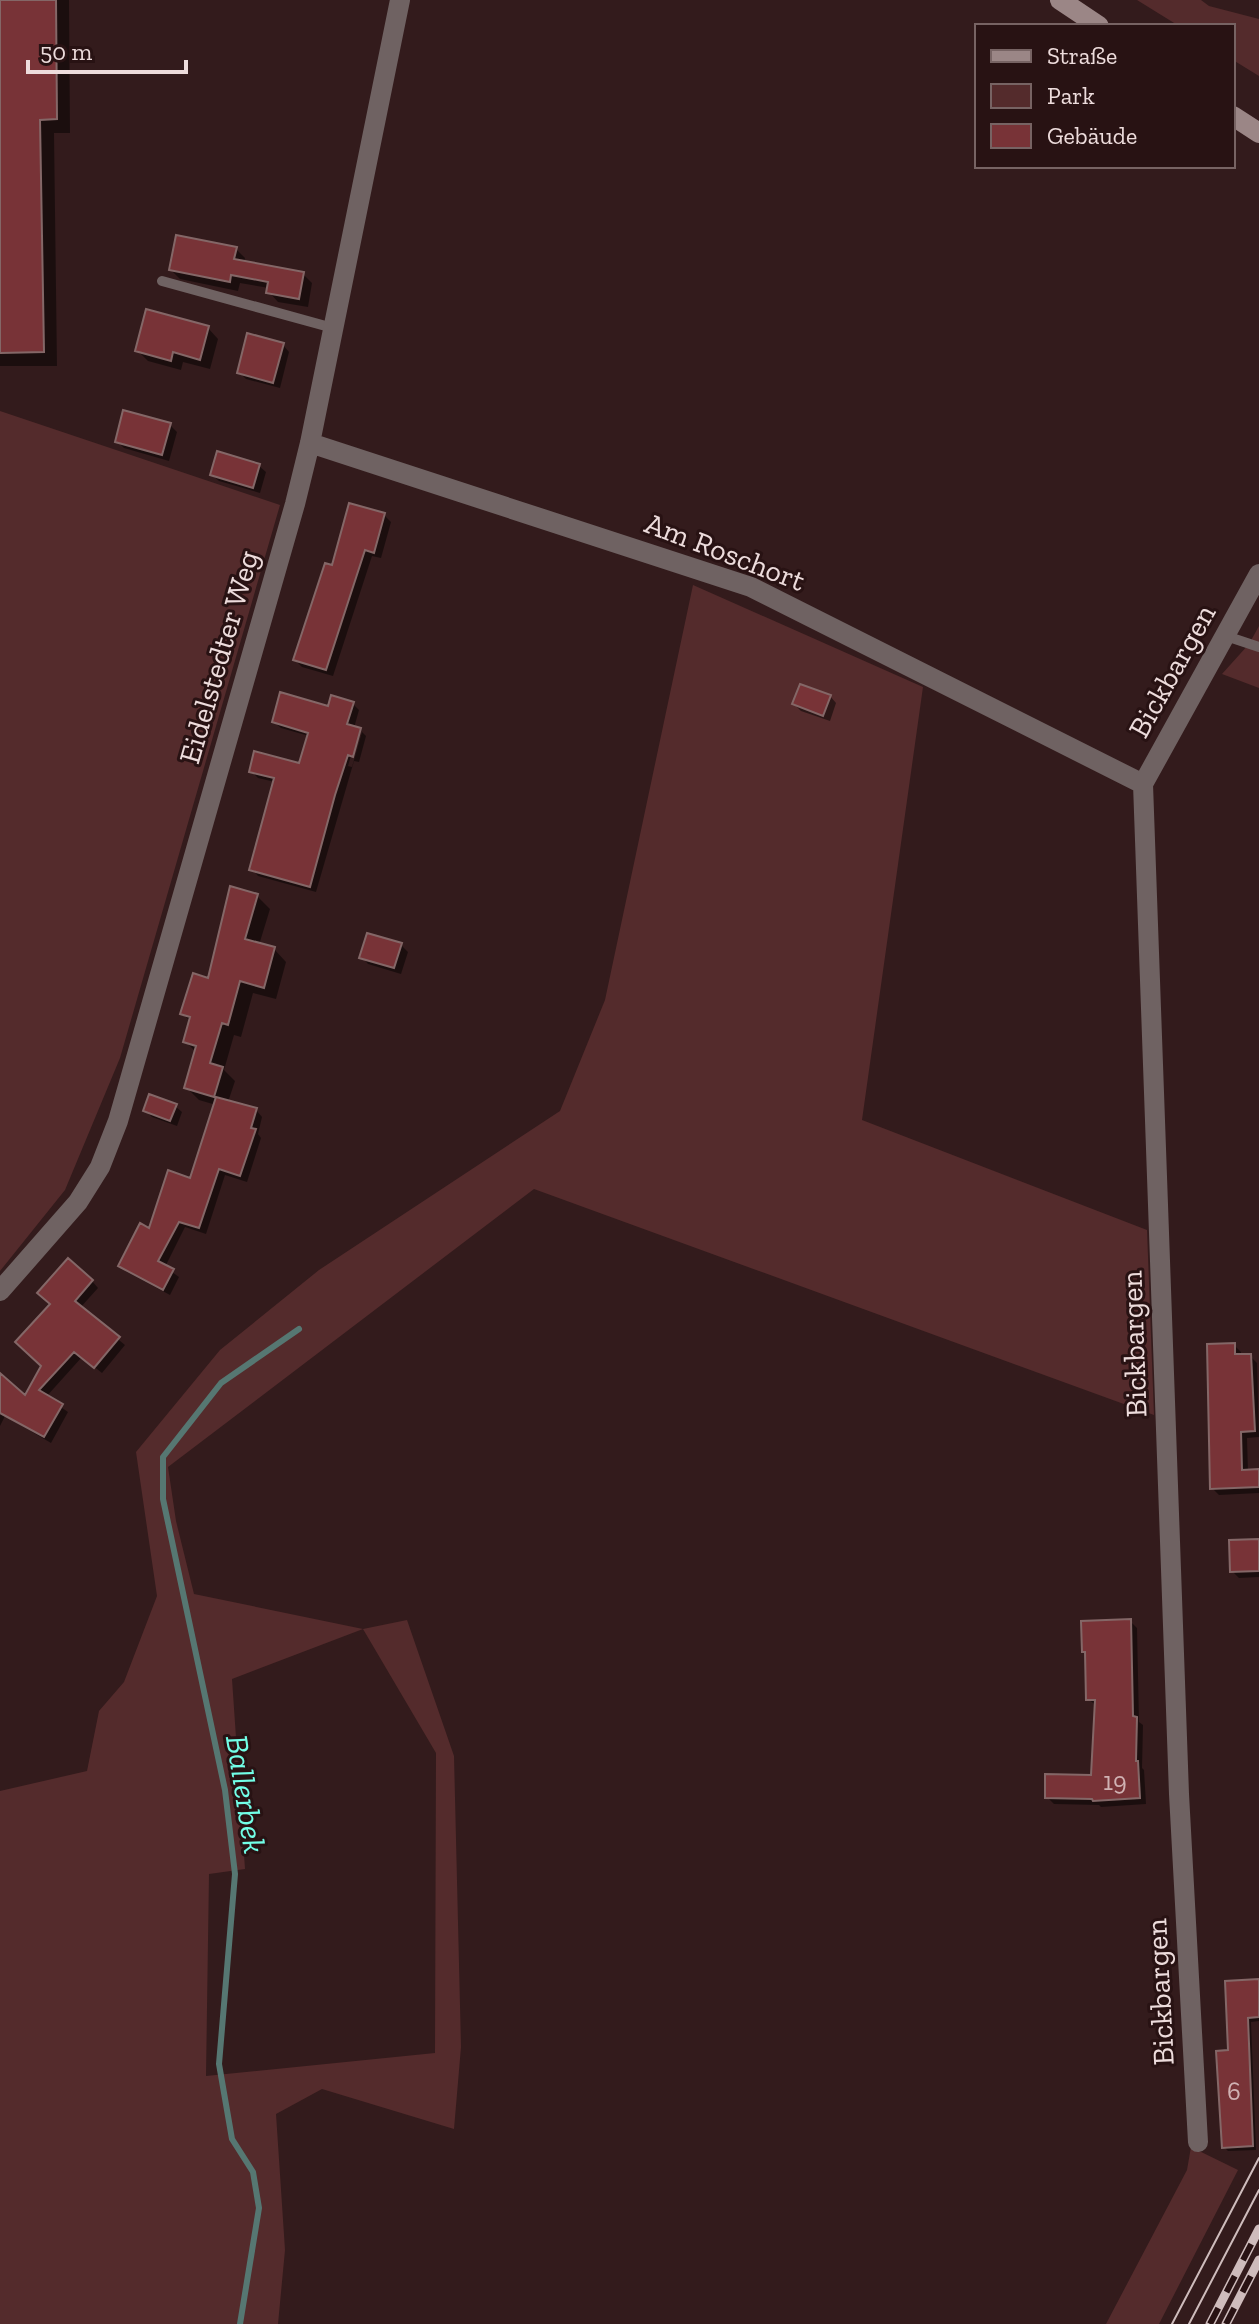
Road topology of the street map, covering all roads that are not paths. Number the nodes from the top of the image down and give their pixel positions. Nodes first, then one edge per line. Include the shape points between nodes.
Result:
1 (400, 0) edge
2 (1060, 0) edge
3 (1096, 24) edge
4 (1235, 117) edge
5 (1259, 133) edge
6 (162, 281) dead end
7 (333, 328) junction
8 (310, 443) junction
9 (1259, 574) edge
10 (1226, 636) junction
11 (1259, 647) edge
12 (1143, 784) junction
13 (0, 1291) edge
14 (1198, 2142) dead end

1 - 7 street, Eidelstedter Weg
2 - 3 street
4 - 5 street
6 - 7 lane
7 - 8 street, Eidelstedter Weg
8 - 12 street, Am Roschort via 751,587
8 - 13 street, Eidelstedter Weg via 118,1121 100,1167 78,1202
9 - 10 street, Bickbargen
10 - 11 lane
10 - 12 street, Bickbargen
12 - 14 street, Bickbargen via 1179,1794

